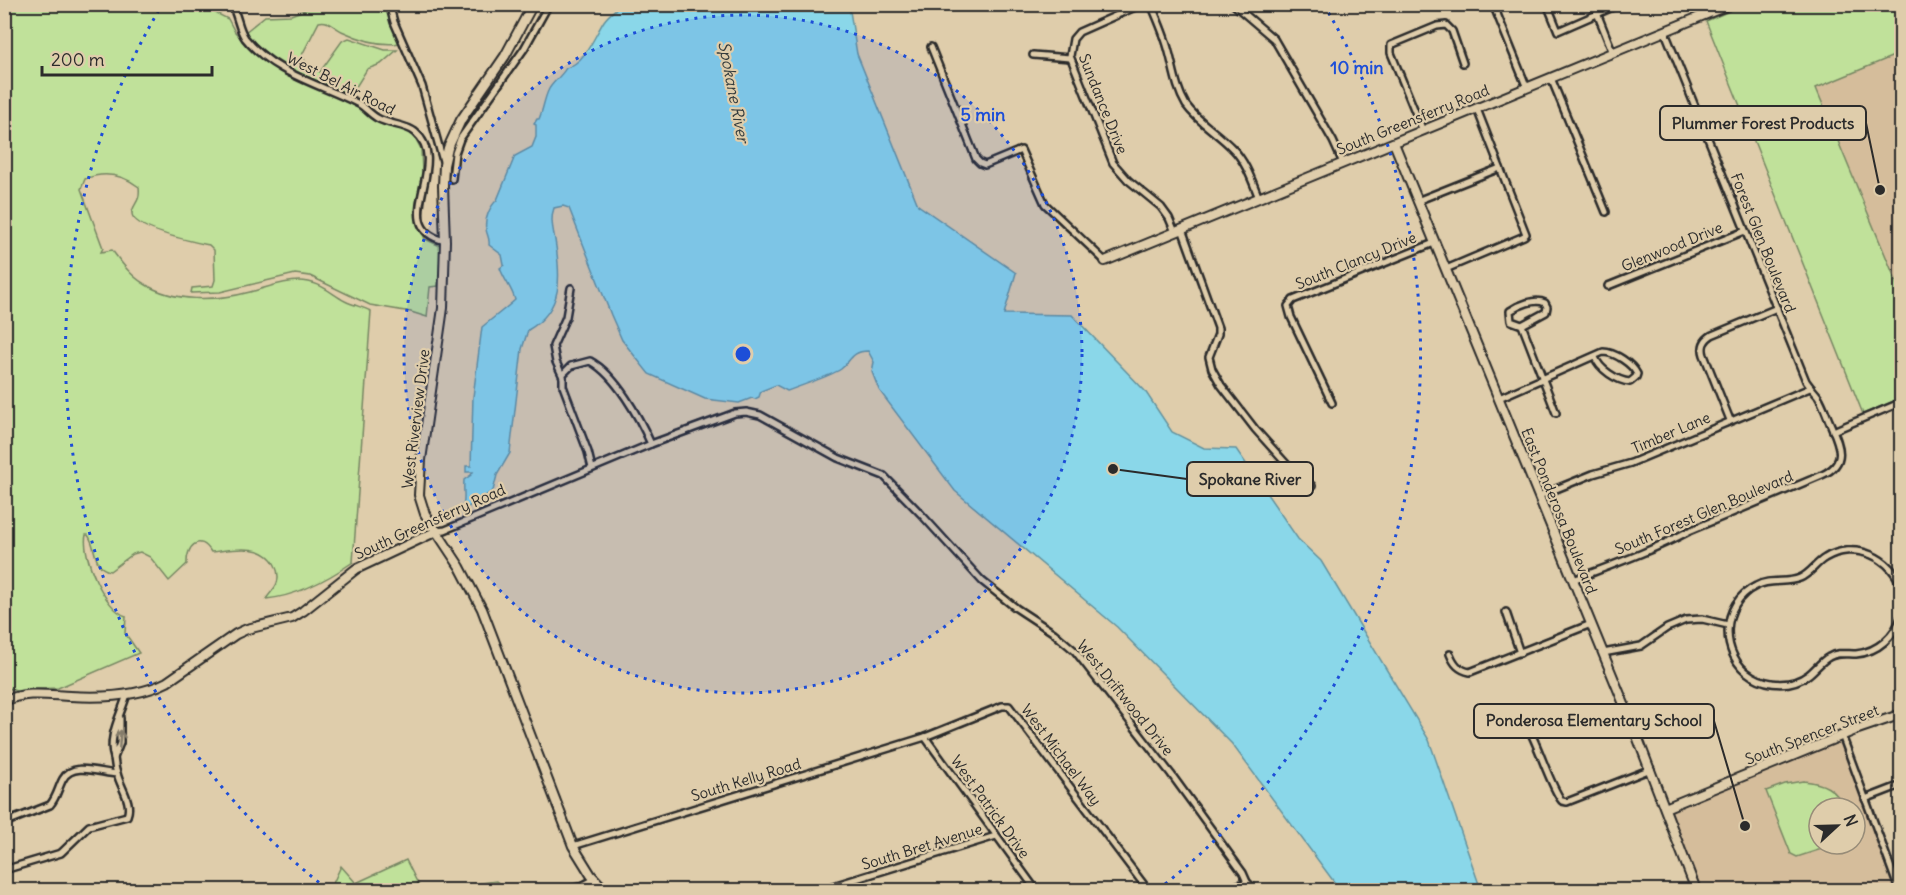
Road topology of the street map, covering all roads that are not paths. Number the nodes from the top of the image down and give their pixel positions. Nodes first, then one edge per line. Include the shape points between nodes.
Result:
1 (231, 4) edge
2 (389, 4) edge
3 (533, 4) edge
4 (549, 4) edge
5 (1142, 4) edge
6 (1151, 4) edge
7 (1233, 4) edge
8 (1493, 4) edge
9 (1547, 4) edge
10 (1620, 4) edge
11 (1726, 5) edge
12 (1597, 13) junction
13 (1665, 32) junction
14 (931, 47) dead end
15 (1613, 53) junction
16 (1033, 55) dead end
17 (1070, 58) junction
18 (1463, 63) dead end
19 (1551, 78) junction
20 (1527, 88) junction
21 (478, 96) junction
22 (485, 102) junction
23 (1477, 109) junction
24 (1423, 131) junction
25 (1394, 143) junction
26 (1343, 163) junction
27 (444, 165) junction
28 (1500, 168) junction
29 (452, 179) dead end
30 (1259, 198) junction
31 (1417, 201) junction
32 (1606, 212) dead end
33 (1178, 231) junction
34 (1745, 231) junction
35 (445, 241) junction
36 (1434, 243) junction
37 (1106, 261) joint
38 (1446, 269) junction
39 (1608, 286) dead end
40 (571, 288) dead end
41 (1777, 308) junction
42 (1522, 325) junction
43 (1595, 357) junction
44 (563, 378) junction
45 (1543, 378) junction
46 (1810, 388) junction
47 (1499, 398) junction
48 (1902, 402) edge
49 (1332, 403) dead end
50 (1556, 413) dead end
51 (1730, 420) junction
52 (776, 424) joint
53 (1833, 431) junction
54 (651, 444) junction
55 (1839, 460) joint
56 (592, 468) junction
57 (1312, 486) dead end
58 (1539, 496) junction
59 (437, 531) junction
60 (1573, 580) junction
61 (1902, 589) edge
62 (1506, 612) dead end
63 (1902, 615) edge
64 (1591, 624) junction
65 (1728, 625) junction
66 (1520, 653) junction
67 (1603, 653) junction
68 (1450, 654) dead end
69 (127, 694) junction
70 (4, 701) edge
71 (1513, 710) dead end
72 (1902, 714) edge
73 (1842, 735) junction
74 (925, 737) junction
75 (1651, 769) junction
76 (117, 774) junction
77 (1896, 787) dead end
78 (1864, 796) edge
79 (1867, 798) edge
80 (1867, 804) edge
81 (1665, 808) junction
82 (4, 823) edge
83 (996, 836) junction
84 (573, 846) junction
85 (4, 870) edge
86 (594, 879) junction
87 (1247, 882) junction
88 (565, 891) edge
89 (605, 891) edge
90 (820, 891) edge
91 (1036, 891) edge
92 (1148, 891) edge
93 (1225, 891) edge
94 (1255, 891) edge
95 (1696, 891) edge
96 (1899, 891) edge

1 - 35 street, West Bel Air Road via 242,34 279,67 357,103 386,122 413,130 421,138 428,168 419,218 428,234
2 - 27 street via 422,86
3 - 21 street, West Riverview Drive
4 - 22 street via 524,49
5 - 17 street, Sundance Drive via 1079,32 1071,44
6 - 30 street via 1186,104 1237,153
7 - 26 street via 1274,39
8 - 20 street
9 - 12 street via 1558,31
10 - 12 street
11 - 13 street, South Greensferry Road
12 - 15 street
13 - 15 street, South Greensferry Road
13 - 34 street, Forest Glen Boulevard
14 - 37 street via 976,159 985,165 1021,150 1045,204
15 - 19 street, South Greensferry Road
16 - 17 street
17 - 33 street, Sundance Drive via 1113,163 1161,207
18 - 24 street via 1452,30 1446,25 1391,45
19 - 20 street, South Greensferry Road
19 - 32 street
20 - 23 street, South Greensferry Road
21 - 22 street
21 - 27 street, West Riverview Drive via 454,134
22 - 29 street via 460,139
23 - 24 street, South Greensferry Road
23 - 28 street
24 - 25 street, South Greensferry Road
25 - 26 street, South Greensferry Road
25 - 31 street, East Ponderosa Boulevard
26 - 30 street, South Greensferry Road
27 - 35 street, West Riverview Drive
28 - 31 street
28 - 38 street via 1526,234
30 - 33 street, South Greensferry Road
31 - 36 street, East Ponderosa Boulevard
33 - 37 street, South Greensferry Road
33 - 57 street, Sundance Drive via 1218,328 1209,357 1212,369 1255,429
34 - 39 street, Glenwood Drive
34 - 41 street, Forest Glen Boulevard
35 - 59 street, West Riverview Drive via 441,332 419,484 421,506
36 - 38 street, East Ponderosa Boulevard
36 - 49 street, South Clancy Drive via 1293,300 1288,306
38 - 47 street, East Ponderosa Boulevard
40 - 44 street via 566,317 553,346
41 - 46 street, Forest Glen Boulevard
41 - 51 street via 1704,342 1704,355
42 - 42 street via 1546,312 1545,303 1536,301 1510,311 1511,321
42 - 45 street
43 - 43 street via 1604,352 1613,354 1636,370 1636,377 1630,382 1622,380 1600,367
43 - 45 street
44 - 54 street via 571,366 590,361 598,365 617,385
44 - 56 street
45 - 47 street
45 - 50 street
46 - 51 street, Timber Lane
46 - 53 street, Forest Glen Boulevard via 1820,399
47 - 58 street, East Ponderosa Boulevard
48 - 53 street
51 - 58 street, Timber Lane via 1631,463
52 - 54 street, South Greensferry Road via 746,412 735,413
52 - 87 street, West Driftwood Drive via 838,458 884,476 982,581 1075,651
53 - 55 street, Forest Glen Boulevard
54 - 56 street, South Greensferry Road
55 - 60 street, South Forest Glen Boulevard via 1822,476
56 - 59 street, South Greensferry Road
58 - 60 street, East Ponderosa Boulevard
59 - 69 street, South Greensferry Road via 356,569 292,618 236,634 167,682
59 - 84 street, West Riverview Drive via 482,609
60 - 64 street, East Ponderosa Boulevard
61 - 65 street via 1892,570 1879,558 1865,552 1842,551 1824,558 1801,578 1769,581 1749,590 1733,608
62 - 66 street
63 - 65 street via 1896,629 1880,645 1829,657 1804,678 1783,684 1757,679 1738,665 1729,644
64 - 66 street
64 - 67 street, East Ponderosa Boulevard
65 - 67 street via 1686,620 1641,646
66 - 68 street via 1470,672 1456,665
67 - 75 street, East Ponderosa Boulevard
69 - 70 street, South Greensferry Road via 27,694
69 - 76 street via 112,738
71 - 75 street via 1526,723 1562,801
72 - 73 street, South Spencer Street
73 - 78 street
73 - 81 street, South Spencer Street
74 - 83 street, West Patrick Drive
74 - 84 street, South Kelly Road
74 - 92 street, West Michael Way via 1009,706
75 - 81 street, East Ponderosa Boulevard
76 - 82 street via 71,771 50,805
76 - 85 street via 127,799 127,816 89,826 61,853
77 - 79 street
80 - 96 street
81 - 95 street, East Ponderosa Boulevard
83 - 90 street, South Bret Avenue
83 - 91 street, West Patrick Drive
84 - 86 street, West Riverview Drive
86 - 88 street
86 - 89 street, West Riverview Drive
87 - 93 street
87 - 94 street, West Driftwood Drive

